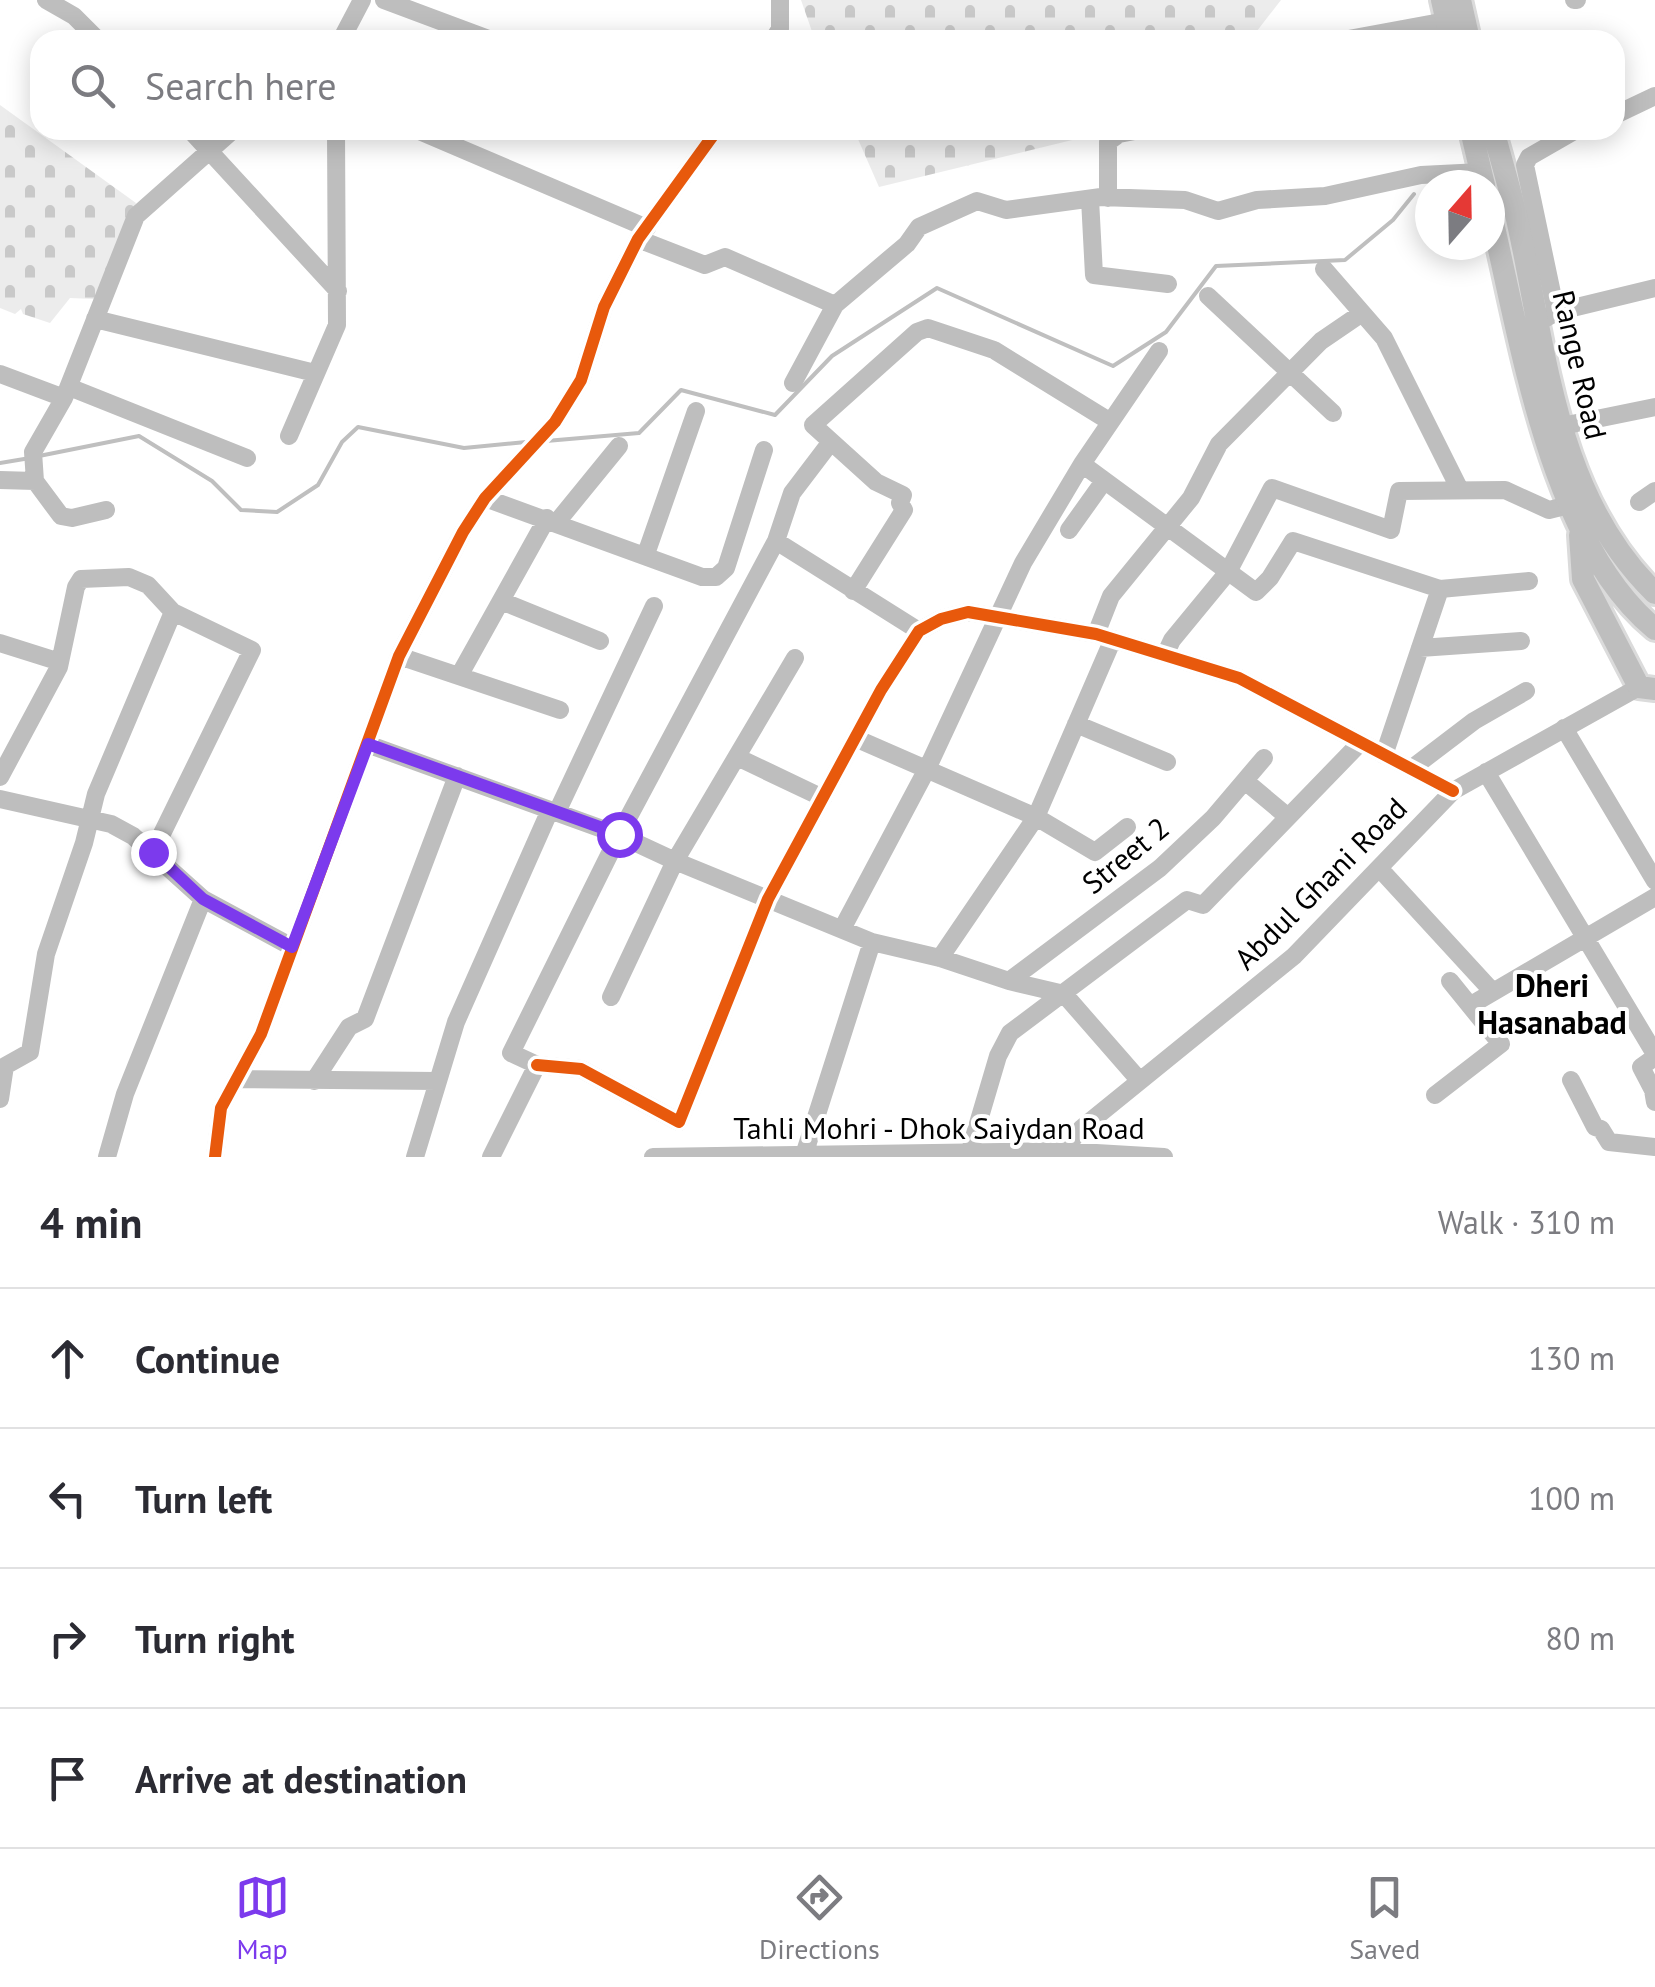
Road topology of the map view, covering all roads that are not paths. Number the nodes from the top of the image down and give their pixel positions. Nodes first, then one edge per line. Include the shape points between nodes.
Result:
1 (46, 0) edge
2 (362, 0) edge
3 (384, 0) edge
4 (779, 0) edge
5 (1460, 0) edge
6 (1446, 20) edge
7 (88, 30) edge
8 (346, 30) edge
9 (464, 30) edge
10 (779, 30) edge
11 (1394, 30) edge
12 (1468, 30) edge
13 (1655, 96) edge
14 (1625, 110) edge
15 (200, 140) edge
16 (222, 140) edge
17 (336, 140) edge
18 (439, 140) edge
19 (710, 140) edge
20 (1111, 140) edge
21 (1473, 140) edge
22 (1496, 140) edge
23 (1558, 140) edge
24 (211, 150) junction
25 (1480, 170) edge
26 (1415, 176) edge
27 (1099, 198) junction
28 (642, 234) junction
29 (1502, 260) edge
30 (1324, 269) dead end
31 (1168, 284) dead end
32 (1655, 288) edge
33 (338, 290) junction
34 (1208, 296) dead end
35 (834, 305) junction
36 (1362, 313) junction
37 (1546, 318) junction
38 (95, 320) junction
39 (1159, 351) dead end
40 (315, 373) junction
41 (1289, 373) junction
42 (0, 374) edge
43 (793, 383) dead end
44 (66, 392) junction
45 (1655, 407) edge
46 (696, 411) dead end
47 (1333, 413) dead end
48 (1109, 422) junction
49 (1562, 426) junction
50 (290, 436) dead end
51 (830, 443) junction
52 (618, 446) dead end
53 (764, 450) dead end
54 (247, 458) dead end
55 (1082, 464) junction
56 (34, 467) junction
57 (0, 480) edge
58 (1104, 481) junction
59 (1460, 490) junction
60 (1655, 491) edge
61 (485, 498) junction
62 (1638, 502) dead end
63 (1569, 505) junction
64 (106, 510) dead end
65 (552, 520) junction
66 (1167, 527) junction
67 (1069, 530) dead end
68 (1580, 531) junction
69 (776, 541) junction
70 (646, 554) junction
71 (1228, 572) junction
72 (1529, 580) dead end
73 (1440, 589) junction
74 (853, 591) junction
75 (1655, 593) edge
76 (501, 601) junction
77 (654, 606) dead end
78 (174, 612) junction
79 (998, 617) junction
80 (1655, 629) edge
81 (919, 631) junction
82 (1104, 636) junction
83 (600, 641) dead end
84 (1521, 641) dead end
85 (0, 643) edge
86 (1420, 648) junction
87 (1166, 655) junction
88 (398, 656) junction
89 (795, 658) dead end
90 (60, 662) junction
91 (459, 676) junction
92 (1647, 688) edge
93 (1526, 692) dead end
94 (560, 710) dead end
95 (1076, 724) junction
96 (1564, 728) junction
97 (856, 738) junction
98 (1360, 742) junction
99 (368, 744) junction
100 (1384, 754) junction
101 (737, 757) junction
102 (1264, 758) dead end
103 (1168, 762) dead end
104 (1410, 768) junction
105 (928, 769) junction
106 (1486, 772) junction
107 (458, 776) junction
108 (0, 777) edge
109 (1245, 781) junction
110 (1452, 790) junction
111 (823, 798) junction
112 (0, 799) edge
113 (554, 811) junction
114 (90, 817) junction
115 (1036, 818) junction
116 (1288, 818) junction
117 (1127, 826) dead end
118 (619, 834) junction
119 (153, 852) junction
120 (675, 861) junction
121 (1380, 869) junction
122 (1655, 881) edge
123 (1655, 896) edge
124 (203, 899) junction
125 (768, 899) junction
126 (842, 930) junction
127 (1586, 938) junction
128 (872, 942) junction
129 (292, 947) junction
130 (940, 958) junction
131 (1009, 980) junction
132 (1450, 981) dead end
133 (1493, 992) junction
134 (1064, 994) junction
135 (610, 998) dead end
136 (1471, 1006) junction
137 (1655, 1056) edge
138 (537, 1065) junction
139 (237, 1079) junction
140 (1571, 1080) dead end
141 (314, 1081) junction
142 (436, 1081) junction
143 (1140, 1081) junction
144 (1436, 1095) dead end
145 (0, 1099) edge
146 (1655, 1102) edge
147 (1655, 1147) edge
148 (1071, 1153) edge
149 (969, 1154) junction
150 (804, 1155) edge
151 (778, 1156) edge
152 (832, 1156) edge
153 (1118, 1156) edge
154 (107, 1157) edge
155 (215, 1157) edge
156 (415, 1157) edge
157 (491, 1157) edge
158 (653, 1157) edge
159 (1164, 1157) edge

1 - 7 street
2 - 8 street
3 - 9 street
4 - 10 street
5 - 12 main road
6 - 11 street
13 - 14 street
15 - 24 street
16 - 24 street
17 - 33 street
18 - 28 street
19 - 28 street
20 - 27 street
21 - 25 main road
22 - 37 main road, Range Road
23 - 37 street via 1525,165
24 - 33 street
24 - 38 street via 136,216
26 - 27 street via 1218,211 1185,200
27 - 31 street via 1094,274
27 - 35 street via 1006,210 977,201 919,226 907,244
28 - 35 street via 705,265 725,257
28 - 61 street via 604,307 581,380 555,422
29 - 63 main road
30 - 36 street
32 - 37 street
33 - 40 street via 336,325
34 - 41 street
35 - 43 street
36 - 41 street
36 - 59 street via 1402,369
37 - 49 main road, Range Road
38 - 40 street
38 - 44 street
39 - 48 street
40 - 50 street
41 - 47 street
41 - 66 street via 1219,444
42 - 44 street
44 - 54 street
44 - 56 street
45 - 49 street
46 - 70 street
48 - 51 street via 994,350 928,328 813,425
48 - 55 street
49 - 75 main road, Range Road via 1602,524
51 - 69 street via 792,494
51 - 74 street via 876,482 904,495 904,510
52 - 65 street
53 - 70 street via 726,568 716,577
55 - 58 street
55 - 79 street
56 - 57 street
56 - 64 street via 64,519
58 - 66 street
58 - 67 street
59 - 63 street via 1505,490 1549,510
59 - 71 street via 1399,491 1391,530 1272,488
60 - 62 street
61 - 65 street
61 - 88 street
63 - 68 main road
65 - 70 street
65 - 76 street
66 - 71 street
66 - 82 street via 1111,596
68 - 80 main road via 1610,580
68 - 92 main road via 1583,579
69 - 74 street
69 - 118 street
71 - 73 street via 1256,592 1293,541
71 - 87 street
72 - 73 street
73 - 86 street
74 - 81 street
76 - 83 street
76 - 91 street
77 - 113 street
78 - 90 street via 148,585 128,577 82,579
78 - 114 street
78 - 119 street via 252,650
79 - 81 street via 968,612
79 - 82 street
79 - 105 street
81 - 97 street
82 - 87 street
82 - 95 street
84 - 86 street
85 - 90 street
86 - 100 street
87 - 98 street via 1239,678
88 - 91 street
88 - 99 street
89 - 101 street
90 - 108 street
91 - 94 street
92 - 96 street, Abdul Ghani Road
93 - 104 street
95 - 103 street
95 - 115 street
96 - 106 street, Abdul Ghani Road
96 - 122 street
97 - 105 street
97 - 111 street
98 - 100 street
98 - 116 street
99 - 107 street
99 - 129 street
100 - 104 street
101 - 111 street
101 - 120 street
102 - 109 street, Street 2
104 - 110 street
105 - 115 street
105 - 126 street
106 - 110 street, Abdul Ghani Road
106 - 127 street
107 - 113 street
107 - 141 street via 366,1020 349,1027
109 - 116 street
109 - 131 street, Street 2 via 1160,868
110 - 121 street, Abdul Ghani Road
111 - 125 street
112 - 114 street
113 - 118 street
113 - 142 street via 456,1022
114 - 119 street
114 - 145 street via 46,954 30,1052 6,1066
115 - 117 street via 1095,852
115 - 130 street
116 - 134 street via 1203,905 1187,900
118 - 120 street
118 - 138 street via 511,1053
119 - 124 street
120 - 125 street
120 - 135 street
121 - 133 street
121 - 143 street, Abdul Ghani Road via 1294,956
123 - 127 street
124 - 129 street
124 - 154 street
125 - 126 street
125 - 138 street via 680,1122 582,1069
126 - 128 street
127 - 133 street
127 - 137 street
128 - 130 street
128 - 150 street
129 - 139 street
130 - 131 street
131 - 134 street
132 - 136 street
133 - 136 street
134 - 143 street
134 - 149 street via 1010,1033
136 - 144 street via 1500,1044
137 - 146 street via 1640,1067
138 - 157 street
139 - 141 street
139 - 155 street via 221,1108
140 - 147 street via 1609,1142
141 - 142 street
142 - 156 street
143 - 148 street, Abdul Ghani Road via 1082,1128
148 - 149 street, Tahli Mohri - Dhok Saiydan Road
148 - 153 street, Tahli Mohri - Dhok Saiydan Road
149 - 152 street, Tahli Mohri - Dhok Saiydan Road
150 - 151 street, Tahli Mohri - Dhok Saiydan Road
150 - 152 street, Tahli Mohri - Dhok Saiydan Road
151 - 158 street, Tahli Mohri - Dhok Saiydan Road
153 - 159 street, Tahli Mohri - Dhok Saiydan Road

